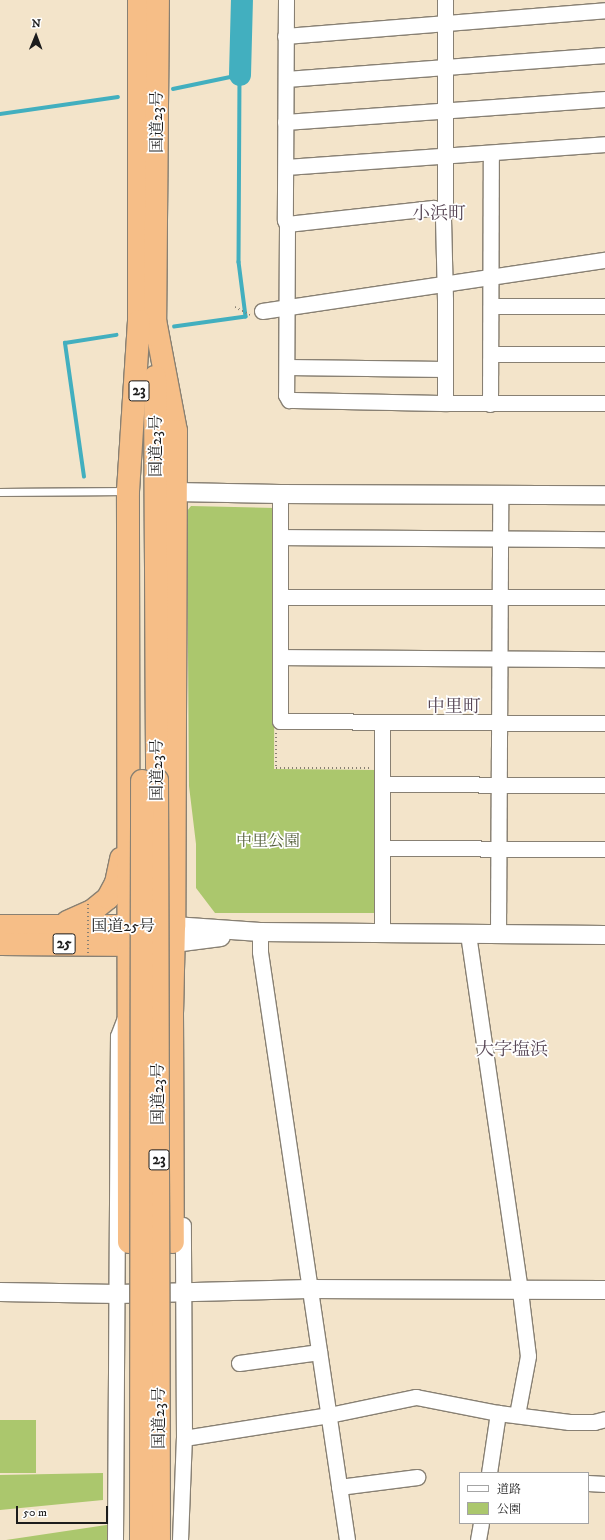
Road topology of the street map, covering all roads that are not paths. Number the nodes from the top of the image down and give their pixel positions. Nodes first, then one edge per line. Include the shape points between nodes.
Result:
1 (138, 0) edge
2 (158, 0) edge
3 (286, 0) edge
4 (445, 0) edge
5 (605, 10) edge
6 (445, 23) junction
7 (285, 36) junction
8 (605, 55) edge
9 (445, 66) junction
10 (286, 79) junction
11 (605, 99) edge
12 (445, 110) junction
13 (285, 122) junction
14 (605, 144) edge
15 (491, 153) junction
16 (445, 156) junction
17 (286, 167) junction
18 (444, 211) junction
19 (287, 224) junction
20 (605, 260) edge
21 (491, 277) junction
22 (444, 284) junction
23 (491, 306) junction
24 (605, 306) edge
25 (286, 307) junction
26 (262, 311) dead end
27 (147, 320) junction
28 (491, 354) junction
29 (605, 354) edge
30 (287, 367) junction
31 (445, 369) junction
32 (445, 403) junction
33 (605, 403) edge
34 (490, 404) junction
35 (128, 491) junction
36 (0, 492) edge
37 (175, 492) junction
38 (280, 494) junction
39 (500, 494) junction
40 (605, 495) edge
41 (280, 537) junction
42 (500, 539) junction
43 (605, 539) edge
44 (280, 597) junction
45 (500, 597) junction
46 (605, 598) edge
47 (280, 657) junction
48 (500, 658) junction
49 (605, 659) edge
50 (382, 722) junction
51 (500, 723) junction
52 (605, 723) edge
53 (150, 780) junction
54 (382, 784) junction
55 (499, 785) junction
56 (605, 785) edge
57 (128, 842) junction
58 (383, 848) junction
59 (499, 849) junction
60 (605, 849) edge
61 (62, 925) junction
62 (0, 926) edge
63 (260, 932) junction
64 (382, 933) junction
65 (468, 934) junction
66 (498, 934) junction
67 (174, 935) junction
68 (605, 935) edge
69 (129, 936) junction
70 (0, 944) edge
71 (130, 1005) junction
72 (172, 1012) junction
73 (309, 1289) junction
74 (605, 1290) edge
75 (520, 1291) junction
76 (0, 1292) edge
77 (183, 1292) junction
78 (118, 1294) junction
79 (319, 1352) junction
80 (239, 1363) dead end
81 (498, 1413) junction
82 (329, 1415) junction
83 (517, 1415) junction
84 (605, 1419) edge
85 (184, 1438) junction
86 (489, 1472) edge
87 (417, 1477) dead end
88 (589, 1483) edge
89 (605, 1484) edge
90 (339, 1487) junction
91 (481, 1524) edge
92 (115, 1540) edge
93 (129, 1540) edge
94 (141, 1540) edge
95 (159, 1540) edge
96 (170, 1540) edge
97 (180, 1540) edge
98 (347, 1540) edge
99 (478, 1540) edge

1 - 27 highway, 国道23号 / 23
2 - 27 highway, 国道23号 / 23
3 - 7 street
4 - 6 street
5 - 6 street
6 - 7 street
6 - 9 street
7 - 10 street
8 - 9 street
9 - 10 street
9 - 12 street
10 - 13 street
11 - 12 street
12 - 13 street
12 - 16 street
13 - 17 street
14 - 15 street
15 - 16 street
15 - 21 street
16 - 17 street
16 - 18 street
17 - 19 street
18 - 19 street via 433,208
18 - 22 street
19 - 25 street
20 - 21 street
21 - 22 street
21 - 23 street
22 - 25 street
22 - 31 street
23 - 24 street
23 - 28 street
25 - 26 street
25 - 30 street
27 - 35 highway
27 - 37 highway via 176,431
27 - 53 highway, 国道23号 / 23
28 - 29 street
28 - 34 street
30 - 31 street
30 - 32 street via 286,395 289,400
31 - 32 street
32 - 34 street
33 - 34 street
35 - 36 lane
35 - 57 highway
37 - 38 street
37 - 67 highway
38 - 39 street
38 - 41 street
39 - 40 street
39 - 42 street
41 - 42 street
41 - 44 street
42 - 43 street
42 - 45 street
44 - 45 street
44 - 47 street
45 - 46 street
45 - 48 street
47 - 48 street
47 - 50 street via 280,721
48 - 49 street
48 - 51 street
50 - 51 street
50 - 54 street
51 - 52 street
51 - 55 street
53 - 94 highway, 国道23号 / 23, bridge
53 - 95 highway, 国道23号 / 23, bridge
54 - 55 street
54 - 58 street
55 - 56 street
55 - 59 street
57 - 61 highway via 120,861 116,883 108,898 92,911
57 - 69 highway
58 - 59 street
58 - 64 street
59 - 60 street
59 - 66 street
61 - 62 highway, 国道25号 / 25
61 - 69 highway, 国道25号 / 25
63 - 64 street
63 - 67 street
63 - 73 street via 260,952
64 - 65 street
65 - 66 street
65 - 75 street
66 - 68 street
67 - 69 highway, 国道25号 / 25
67 - 72 highway
69 - 70 highway, 国道25号 / 25
69 - 71 highway, 23
71 - 78 street via 118,1036
71 - 93 highway, 23
72 - 77 street via 182,1036
72 - 96 highway
73 - 75 street
73 - 77 street
73 - 79 street
74 - 75 street
75 - 83 street via 528,1356
76 - 78 street
77 - 78 street
77 - 85 street
78 - 92 street
79 - 80 street
79 - 82 street
81 - 82 street via 416,1397
81 - 83 street
81 - 86 street
82 - 85 street
82 - 90 street
83 - 84 street via 569,1422 594,1422
85 - 97 street
87 - 90 street
88 - 89 street
90 - 98 street
91 - 99 street

